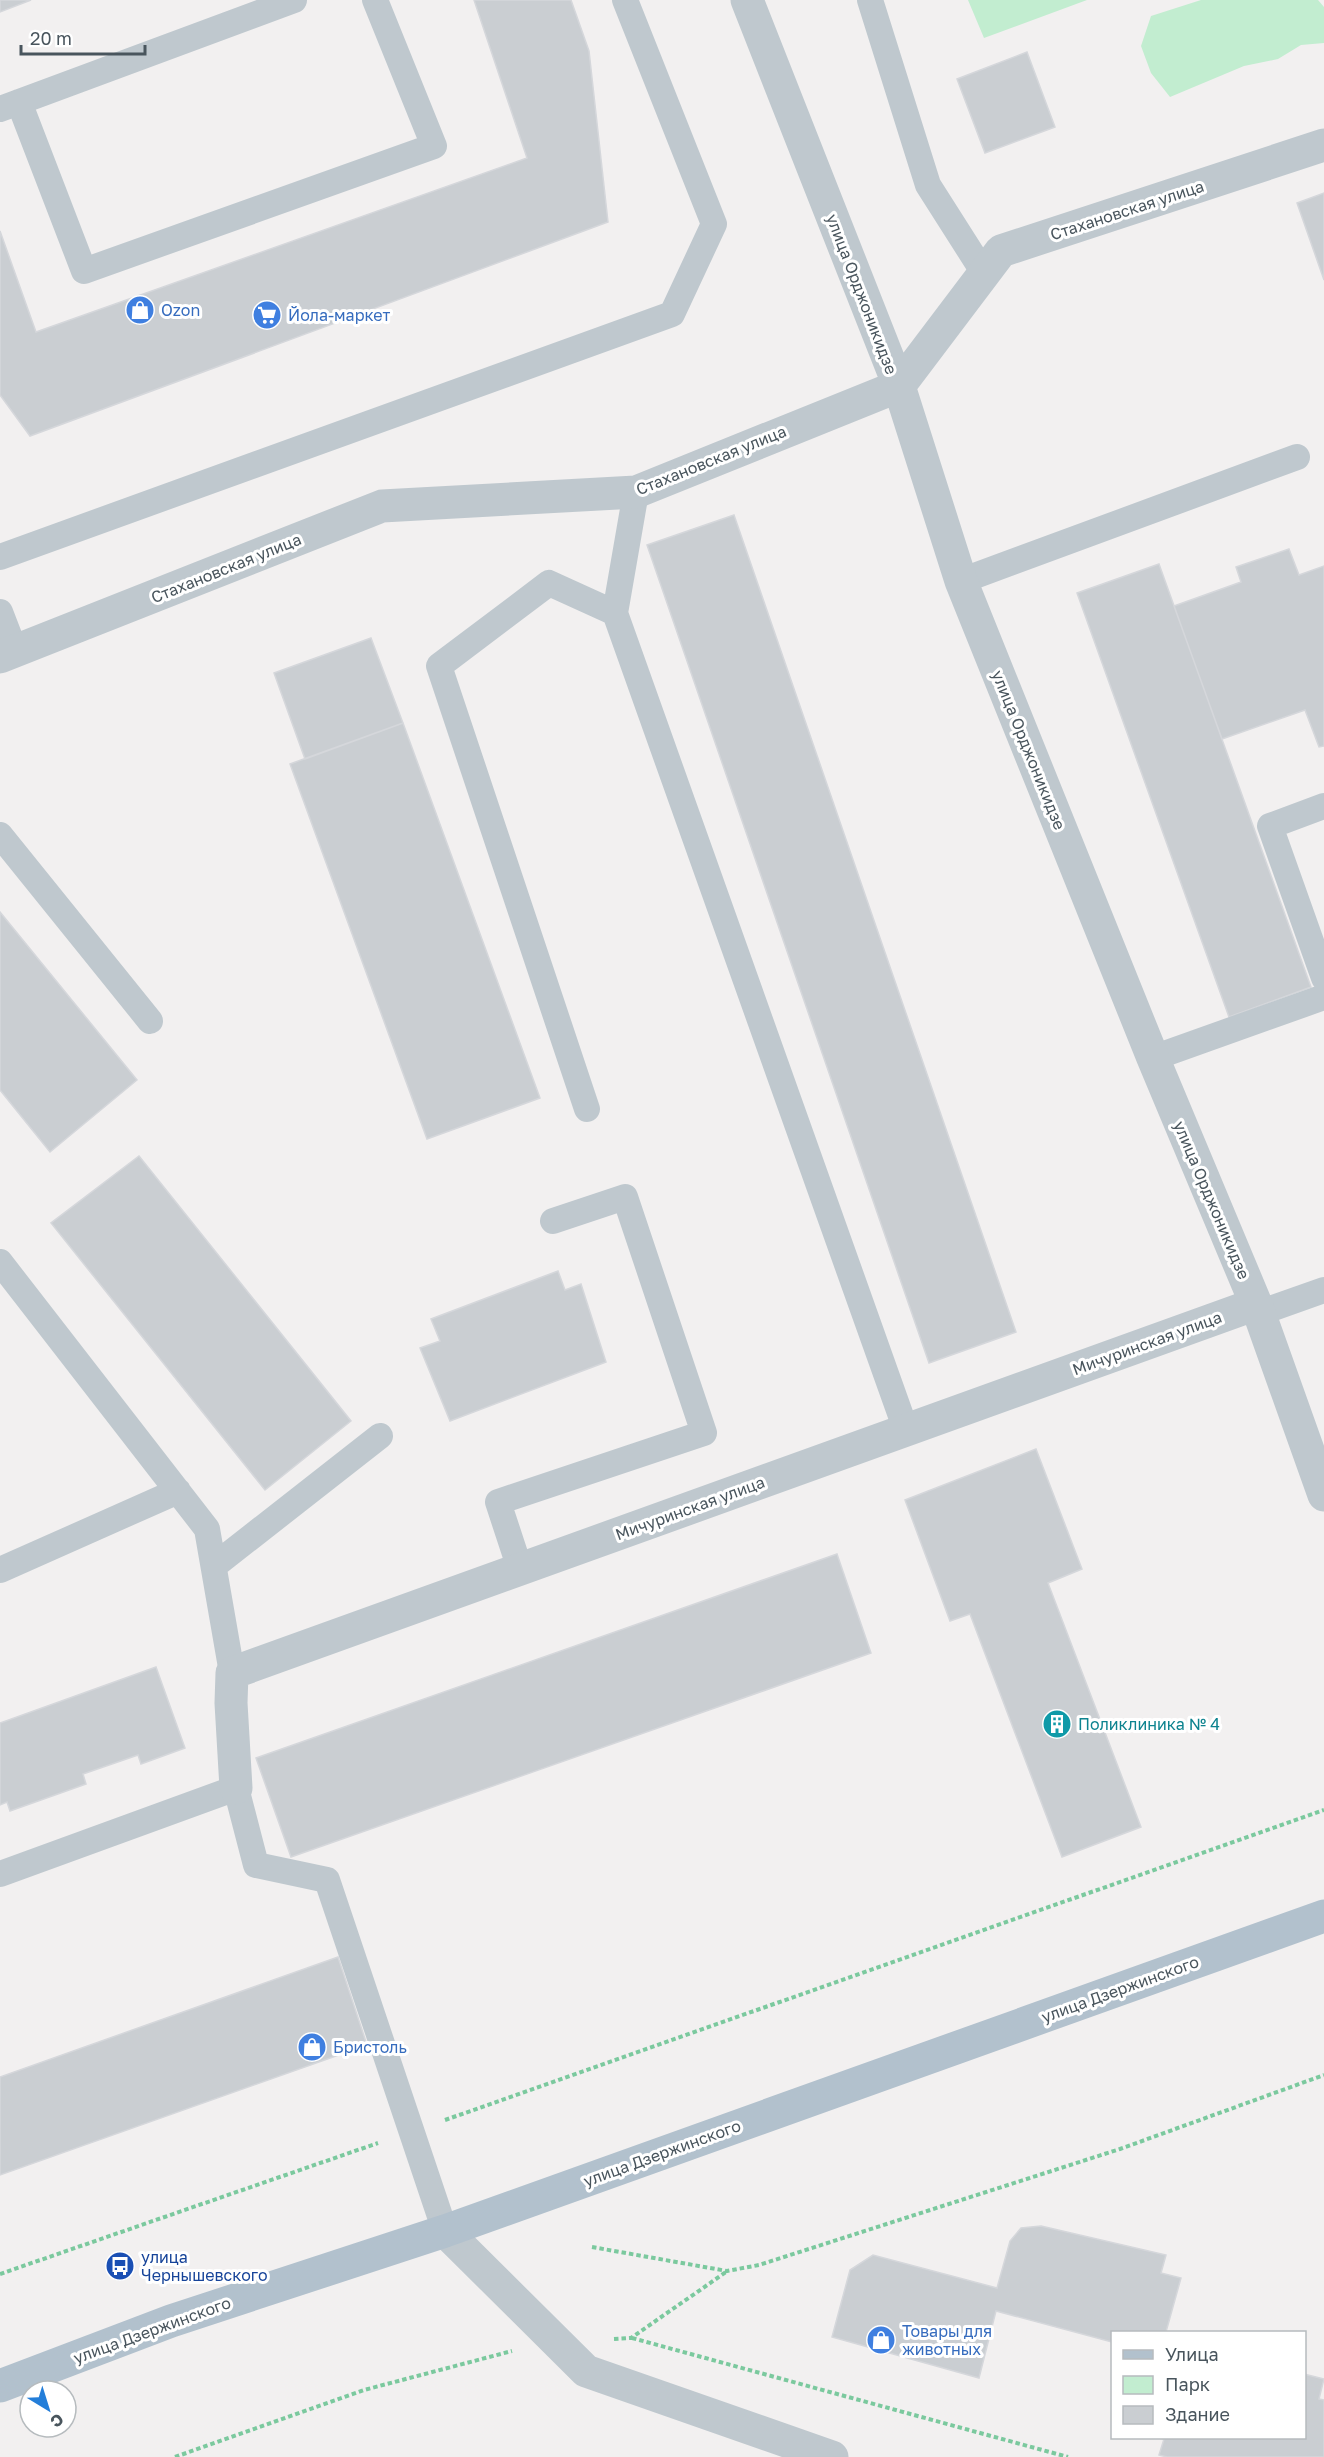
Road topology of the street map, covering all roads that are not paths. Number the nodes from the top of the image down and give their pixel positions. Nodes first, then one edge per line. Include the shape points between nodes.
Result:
1 (294, 0) edge
2 (375, 0) edge
3 (625, 0) edge
4 (747, 0) edge
5 (870, 0) edge
6 (9, 106) edge
7 (1324, 145) edge
8 (984, 273) junction
9 (898, 386) junction
10 (1297, 457) dead end
11 (636, 492) junction
12 (0, 557) edge
13 (961, 581) junction
14 (0, 612) edge
15 (615, 613) junction
16 (7, 654) edge
17 (1324, 806) edge
18 (0, 835) edge
19 (1324, 978) edge
20 (1324, 997) edge
21 (150, 1021) dead end
22 (1153, 1058) junction
23 (587, 1110) dead end
24 (554, 1221) dead end
25 (0, 1262) edge
26 (1324, 1290) edge
27 (1258, 1309) junction
28 (906, 1430) junction
29 (380, 1436) dead end
30 (178, 1491) junction
31 (1324, 1495) edge
32 (214, 1566) junction
33 (520, 1569) junction
34 (0, 1570) edge
35 (232, 1673) junction
36 (236, 1788) junction
37 (0, 1874) edge
38 (1324, 1916) edge
39 (445, 2231) junction
40 (0, 2386) edge
41 (832, 2457) edge

1 - 6 lane
2 - 6 lane via 434,146 84,271
3 - 12 lane via 714,224 672,314
4 - 9 street, улица Орджоникидзе
5 - 8 lane via 928,185
7 - 8 street, Стахановская улица via 1001,251
8 - 9 street, Стахановская улица
9 - 11 street, Стахановская улица
9 - 13 street, улица Орджоникидзе
10 - 13 lane
11 - 15 lane
11 - 16 street, Стахановская улица via 382,506
13 - 22 street, улица Орджоникидзе
14 - 16 lane
15 - 23 lane via 549,583 439,666
15 - 28 lane
17 - 19 lane via 1270,826
18 - 21 lane
20 - 22 lane
22 - 27 street, улица Орджоникидзе
24 - 33 lane via 625,1197 704,1433 498,1502
25 - 30 lane
26 - 27 lane
27 - 28 street, Мичуринская улица
27 - 31 street, улица Орджоникидзе
28 - 33 street, Мичуринская улица
29 - 32 lane
30 - 32 lane via 207,1528
30 - 34 lane
32 - 35 lane
33 - 35 street, Мичуринская улица
35 - 36 street
36 - 37 lane
36 - 39 lane via 255,1865 327,1880
38 - 39 main road, улица Дзержинского
39 - 40 main road, улица Дзержинского via 171,2321
39 - 41 street via 586,2371

